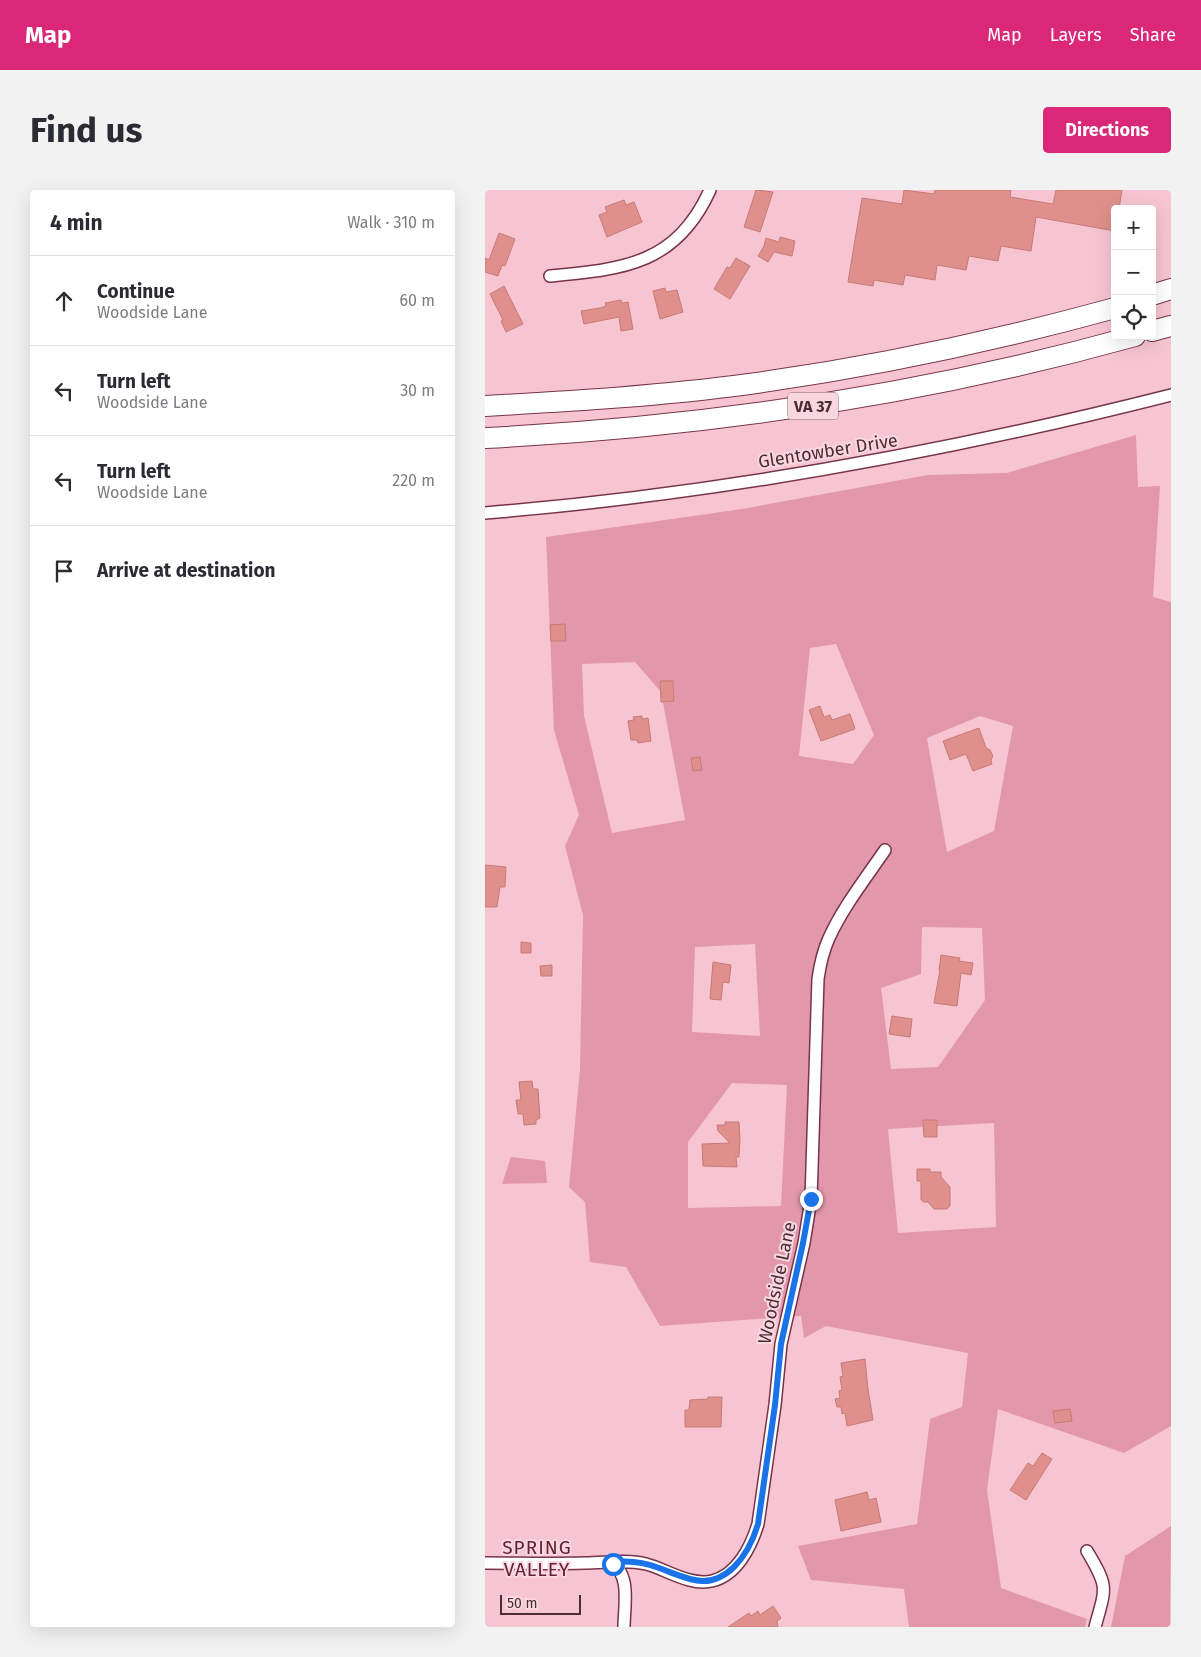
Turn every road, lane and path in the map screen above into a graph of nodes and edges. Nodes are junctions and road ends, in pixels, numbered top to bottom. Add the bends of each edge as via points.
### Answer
1 (710, 190) edge
2 (550, 276) dead end
3 (1171, 289) edge
4 (1171, 293) edge
5 (1155, 295) edge
6 (1156, 295) edge
7 (1111, 309) edge
8 (1171, 326) edge
9 (1156, 330) edge
10 (1120, 340) edge
11 (1171, 395) edge
12 (485, 406) edge
13 (485, 438) edge
14 (485, 513) edge
15 (885, 850) dead end
16 (1087, 1551) dead end
17 (485, 1563) edge
18 (609, 1563) junction
19 (624, 1627) edge
20 (1095, 1627) edge

1 - 2 street via 677,239 650,257 617,268
3 - 5 highway
4 - 6 highway
7 - 12 highway, VA 37 via 875,363 748,384 584,401
8 - 9 highway
10 - 13 highway, VA 37 via 961,378 805,407 642,428
11 - 14 street, Glentowber Drive via 924,452 829,469 660,494
15 - 18 street, Woodside Lane via 837,922 817,979 811,1199 781,1344 761,1506 753,1539 728,1573 711,1581 691,1580 642,1563
16 - 20 street via 1101,1574 1105,1593
17 - 18 street, Woodside Lane
18 - 19 street via 617,1566 625,1580

